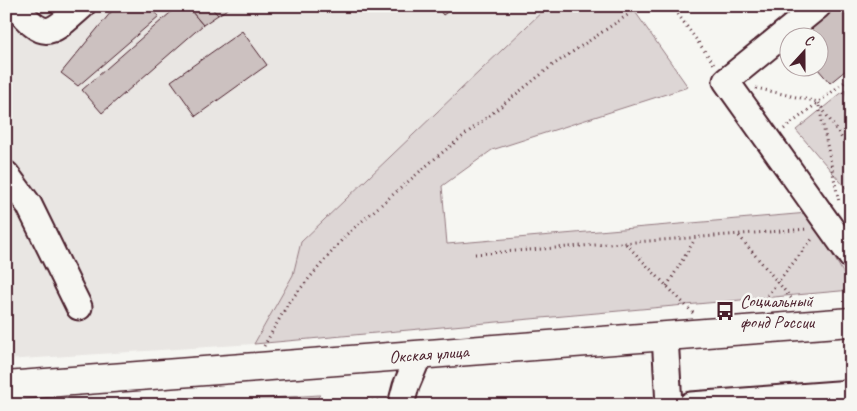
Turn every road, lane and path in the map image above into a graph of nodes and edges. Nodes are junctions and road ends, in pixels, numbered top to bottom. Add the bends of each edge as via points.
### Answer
1 (15, 6) edge
2 (82, 6) edge
3 (641, 6) edge
4 (672, 6) edge
5 (818, 6) edge
6 (721, 74) junction
7 (851, 77) edge
8 (818, 102) junction
9 (776, 135) dead end
10 (843, 140) junction
11 (851, 147) edge
12 (851, 152) edge
13 (6, 174) edge
14 (840, 207) dead end
15 (812, 229) dead end
16 (739, 235) junction
17 (815, 235) dead end
18 (695, 238) junction
19 (626, 244) junction
20 (475, 254) dead end
21 (851, 256) edge
22 (777, 281) junction
23 (667, 286) junction
24 (79, 307) dead end
25 (798, 307) dead end
26 (754, 312) dead end
27 (697, 318) dead end
28 (851, 322) edge
29 (664, 336) junction
30 (261, 351) dead end
31 (419, 355) junction
32 (6, 386) edge
33 (851, 393) edge
34 (390, 403) edge
35 (302, 405) edge
36 (375, 405) edge
37 (383, 405) edge
38 (669, 405) edge
39 (691, 405) edge

1 - 2 lane via 33,27 42,31 54,30
3 - 30 path via 553,65 438,156 348,234 289,302
4 - 6 path
5 - 6 lane
6 - 8 path
6 - 21 lane
7 - 8 path
8 - 9 path
8 - 10 path
8 - 14 path
10 - 11 path
10 - 12 path
13 - 24 lane via 29,204
15 - 16 path
16 - 18 path
16 - 22 path
17 - 22 path
18 - 19 path
18 - 23 path
19 - 20 path
19 - 23 path
22 - 25 path
22 - 26 path
23 - 27 path
28 - 29 main road, Окская улица
29 - 31 main road, Окская улица
29 - 38 lane
31 - 32 main road, Окская улица
31 - 34 lane via 406,386
33 - 39 lane
34 - 35 path
34 - 36 path
34 - 37 path

